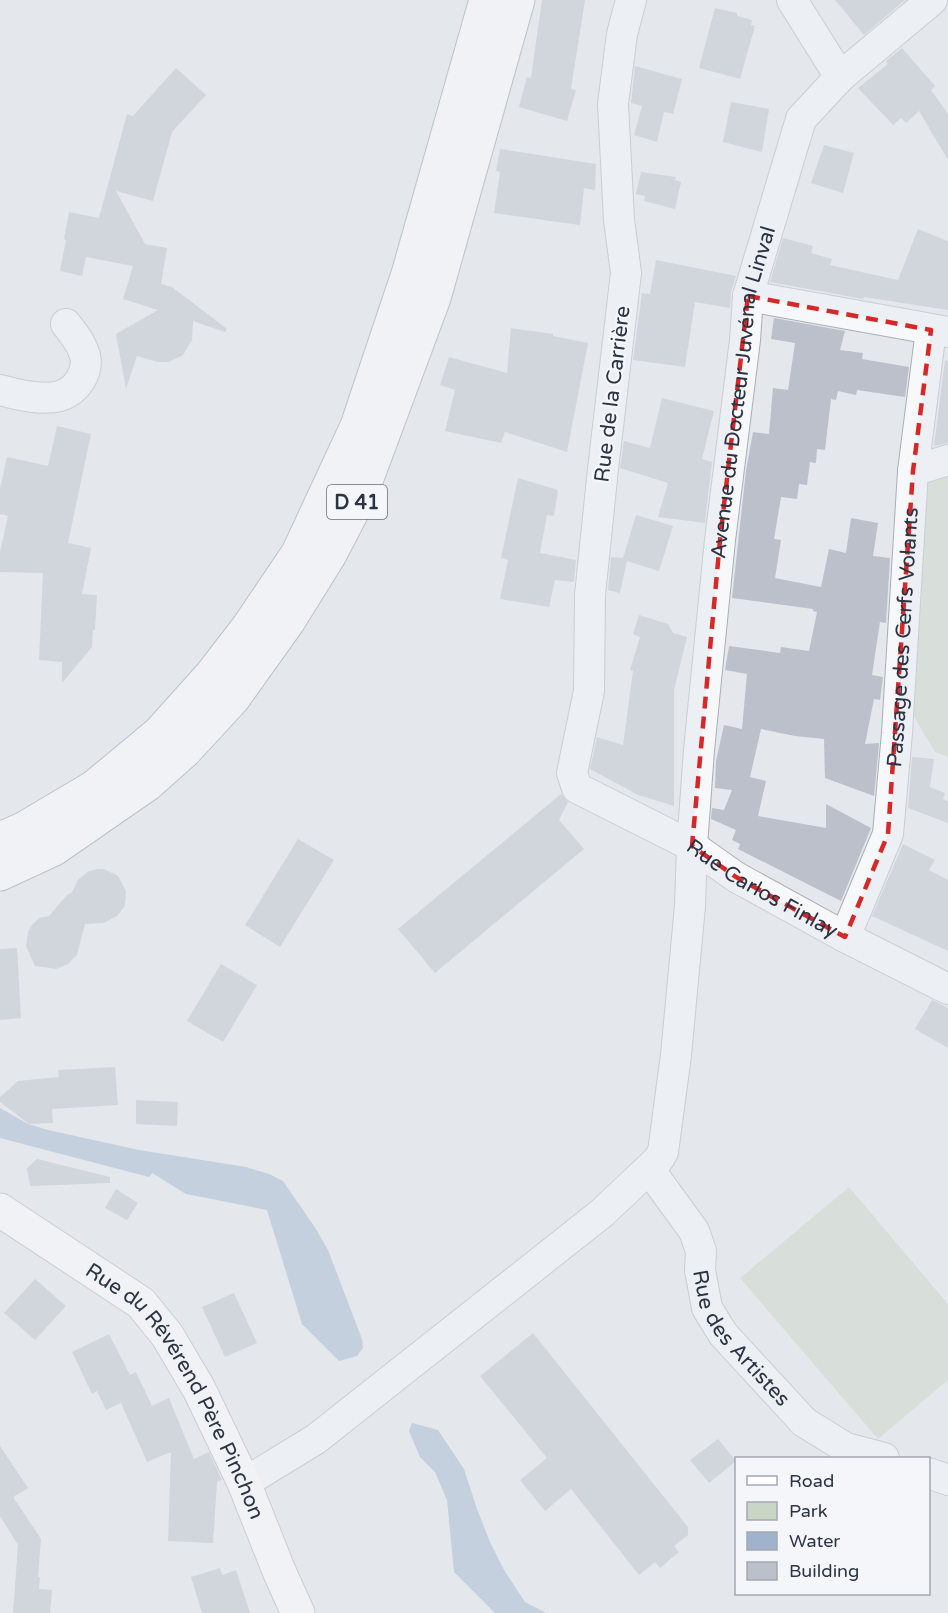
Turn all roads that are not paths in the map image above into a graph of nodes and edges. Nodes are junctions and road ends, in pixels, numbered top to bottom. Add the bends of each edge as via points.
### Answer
1 (486, 0) edge
2 (518, 0) edge
3 (631, 0) edge
4 (792, 0) edge
5 (932, 0) edge
6 (840, 77) junction
7 (748, 296) junction
8 (66, 324) dead end
9 (940, 331) edge
10 (0, 390) edge
11 (948, 460) edge
12 (913, 471) junction
13 (148, 784) junction
14 (94, 787) junction
15 (578, 788) joint
16 (0, 818) edge
17 (0, 839) edge
18 (692, 846) junction
19 (0, 874) edge
20 (0, 896) edge
21 (845, 937) junction
22 (948, 989) edge
23 (649, 1169) junction
24 (0, 1210) edge
25 (880, 1457) edge
26 (930, 1474) edge
27 (948, 1480) edge
28 (244, 1483) junction
29 (298, 1613) edge

1 - 14 main road, D 41 via 408,274 357,426 298,553 211,675 159,733
2 - 13 main road, D 41 via 434,298 360,496 288,622 233,699
3 - 15 street, Rue de la Carrière via 622,34 613,104 626,273 590,595 589,691 572,773
4 - 6 street
5 - 6 street, Avenue du Docteur Juvénal Linval
6 - 7 street, Avenue du Docteur Juvénal Linval via 801,119
7 - 9 street
7 - 18 street, Avenue du Docteur Juvénal Linval via 717,563
8 - 10 street via 86,359 75,388 59,396 42,397
9 - 12 street, Passage des Cerfs Volants
11 - 12 street
12 - 21 street, Passage des Cerfs Volants via 888,834
13 - 19 main road, D 41 via 54,849
13 - 20 main road via 69,854 37,877
14 - 16 main road
14 - 17 main road, D 41
15 - 18 street, Rue Carlos Finlay
18 - 21 street, Rue Carlos Finlay via 736,877
18 - 23 street, Avenue du Docteur Juvénal Linval via 690,906 666,1141 663,1152
21 - 22 street, Rue Carlos Finlay
23 - 25 street, Rue des Artistes via 694,1231 701,1251 707,1308 723,1334 804,1422 846,1448
23 - 28 street, Avenue du Docteur Juvénal Linval via 602,1213 316,1439
24 - 28 main road, Rue du Révérend Père Pinchon via 141,1303 167,1335 199,1389
26 - 27 street
28 - 29 main road, Rue du Révérend Père Pinchon

